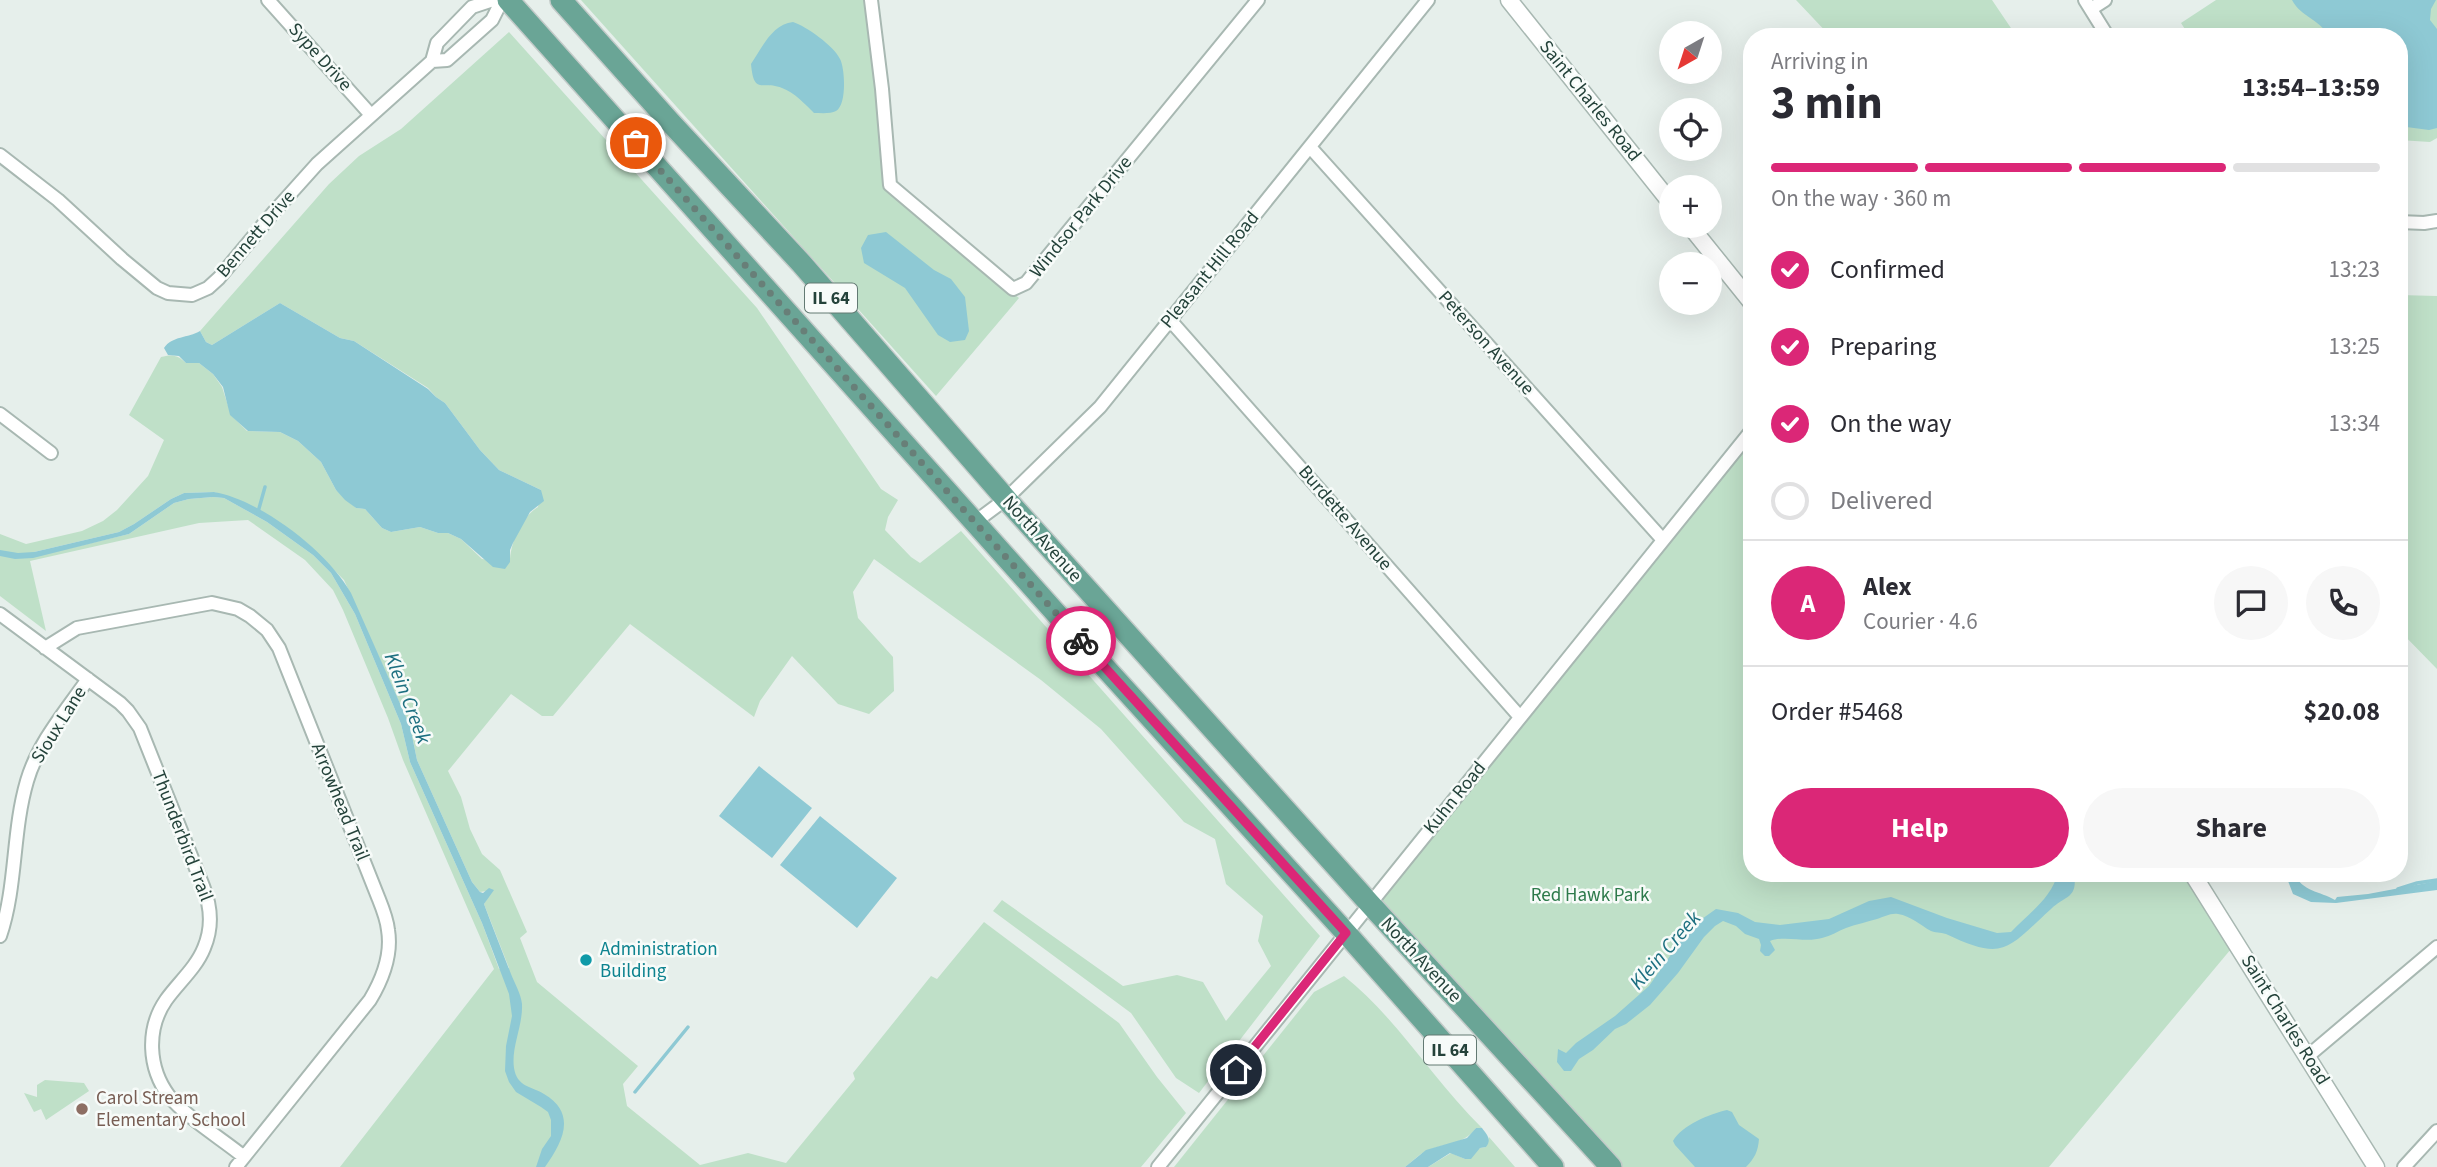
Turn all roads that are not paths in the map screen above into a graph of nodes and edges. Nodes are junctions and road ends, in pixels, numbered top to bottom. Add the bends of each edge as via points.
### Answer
1 (268, 0) edge
2 (493, 0) edge
3 (505, 0) edge
4 (561, 0) edge
5 (871, 0) edge
6 (1258, 0) edge
7 (1427, 0) edge
8 (1509, 0) edge
9 (2105, 0) edge
10 (2088, 5) edge
11 (2102, 28) edge
12 (432, 61) junction
13 (371, 115) junction
14 (1310, 146) junction
15 (0, 155) edge
16 (1659, 187) edge
17 (2437, 220) edge
18 (2408, 222) edge
19 (1700, 238) edge
20 (1743, 292) edge
21 (1170, 320) junction
22 (0, 414) edge
23 (1743, 441) edge
24 (51, 453) dead end
25 (1006, 499) junction
26 (975, 522) junction
27 (1663, 540) junction
28 (0, 614) edge
29 (45, 648) junction
30 (88, 679) junction
31 (1520, 717) junction
32 (2198, 882) edge
33 (1370, 904) junction
34 (1346, 933) junction
35 (0, 936) edge
36 (2437, 947) edge
37 (2308, 1056) junction
38 (2437, 1131) edge
39 (240, 1162) edge
40 (1158, 1167) edge
41 (1553, 1167) edge
42 (1611, 1167) edge
43 (2376, 1167) edge
44 (2404, 1167) edge

1 - 13 street, Sype Drive
2 - 12 street, Bennett Drive via 472,6 437,43
3 - 12 street, Bennett Drive via 492,20 447,60
3 - 26 main road, North Avenue / IL 64
4 - 25 main road, North Avenue / IL 64 via 801,263
5 - 6 street, Windsor Park Drive via 890,186 1013,289 1027,283
7 - 14 street, Pleasant Hill Road
8 - 16 street, Saint Charles Road
9 - 10 street
10 - 11 street
12 - 13 street, Bennett Drive
13 - 15 street, Bennett Drive via 317,164 219,278 192,295 158,288
14 - 21 street, Pleasant Hill Road
14 - 27 street, Peterson Avenue
17 - 18 street
19 - 20 street
21 - 25 street, Pleasant Hill Road via 1100,407
21 - 31 street, Burdette Avenue
22 - 24 street
23 - 27 street, Kuhn Road
25 - 26 street, Pleasant Hill Road
25 - 33 main road, North Avenue / IL 64
26 - 34 main road, North Avenue / IL 64
27 - 31 street, Kuhn Road
28 - 29 street, Thunderbird Trail
29 - 30 street, Thunderbird Trail
29 - 39 street, Arrowhead Trail via 77,628 204,603 228,606 250,616 279,648 378,897 388,930 387,959 377,988
30 - 35 street, Sioux Lane via 49,733 31,768
30 - 39 street, Thunderbird Trail via 128,711 140,728 210,911 201,955 164,1002 156,1021 150,1049 158,1076 169,1096
31 - 33 street, Kuhn Road
32 - 37 street, Saint Charles Road
33 - 34 street, Kuhn Road
33 - 42 main road, North Avenue / IL 64
34 - 40 street, Kuhn Road
34 - 41 main road, North Avenue / IL 64
36 - 37 street
37 - 43 street, Saint Charles Road
38 - 44 street

